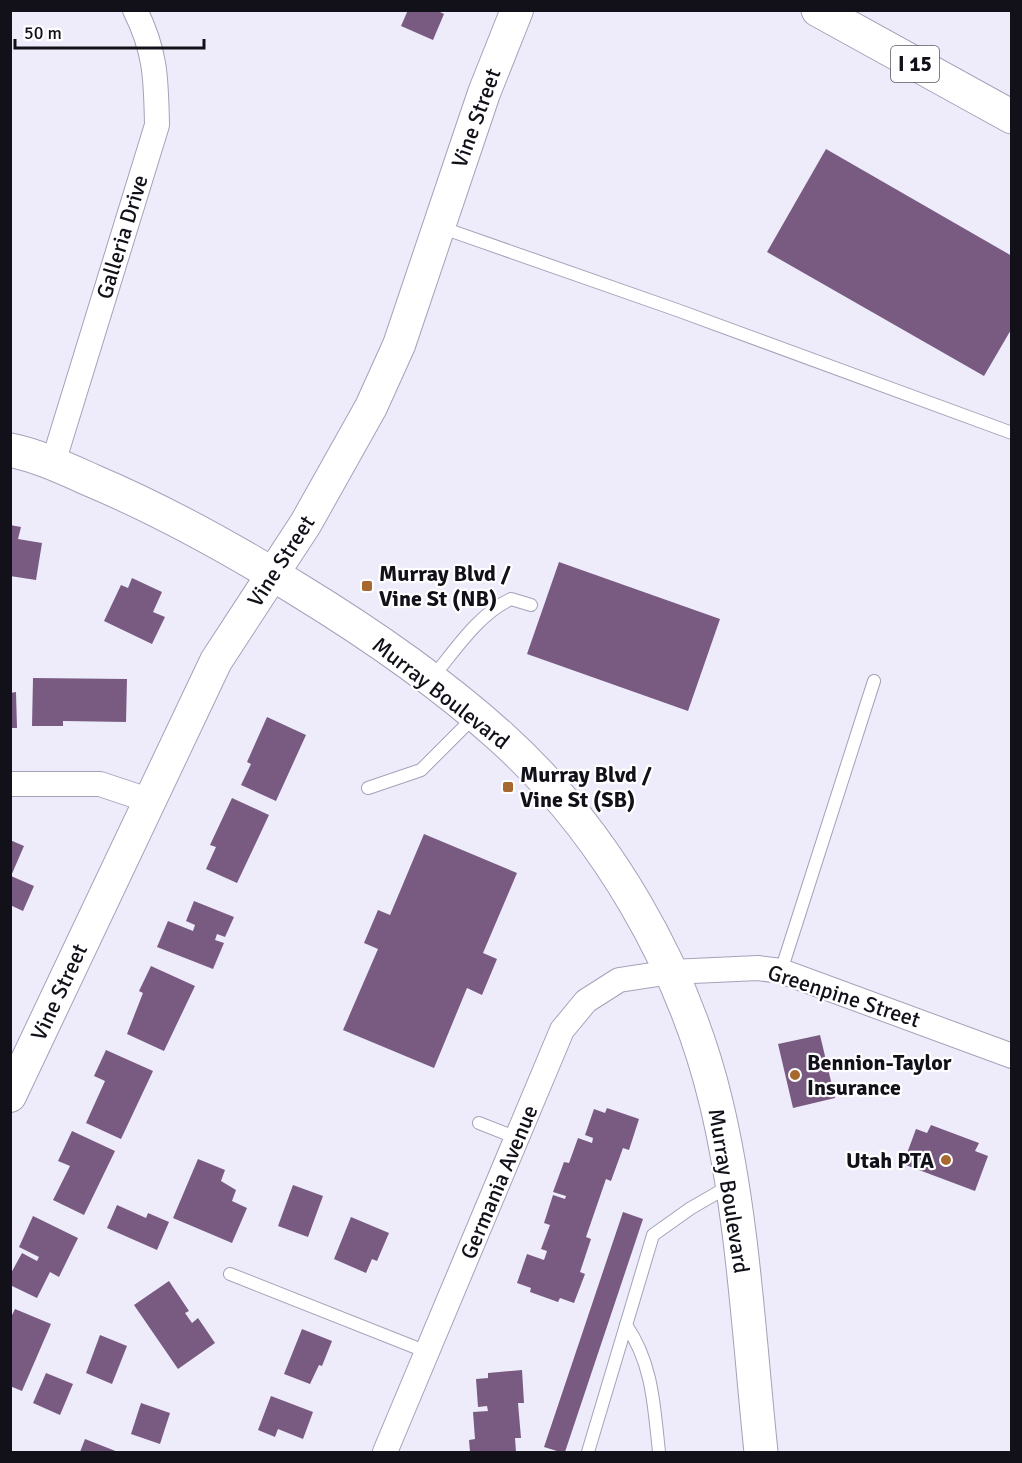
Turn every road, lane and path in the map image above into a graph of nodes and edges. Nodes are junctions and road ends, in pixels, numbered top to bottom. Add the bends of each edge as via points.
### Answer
1 (135, 10) edge
2 (517, 10) edge
3 (818, 10) edge
4 (1011, 117) edge
5 (438, 226) junction
6 (1011, 433) edge
7 (10, 450) edge
8 (53, 463) junction
9 (273, 574) junction
10 (531, 605) dead end
11 (430, 680) junction
12 (874, 681) dead end
13 (476, 715) junction
14 (10, 784) edge
15 (368, 788) dead end
16 (148, 800) junction
17 (781, 971) junction
18 (671, 972) junction
19 (1011, 1056) edge
20 (10, 1096) edge
21 (479, 1123) dead end
22 (517, 1138) junction
23 (732, 1184) junction
24 (230, 1274) dead end
25 (626, 1325) junction
26 (427, 1352) junction
27 (385, 1452) edge
28 (588, 1452) edge
29 (659, 1452) edge
30 (761, 1452) edge

1 - 8 street, Galleria Drive via 149,38 157,125
2 - 5 street, Vine Street
3 - 4 main road, I 15
5 - 6 lane
5 - 9 street, Vine Street via 399,345 371,407
7 - 8 main road, Murray Boulevard
8 - 9 main road, Murray Boulevard via 128,496
9 - 11 main road, Murray Boulevard via 378,641
9 - 16 street, Vine Street via 216,661
10 - 11 lane via 511,599 498,606
11 - 13 main road, Murray Boulevard
12 - 17 lane
13 - 15 lane via 421,770
13 - 18 main road, Murray Boulevard via 533,769 578,820 646,923
14 - 16 street via 100,784
16 - 20 street, Vine Street
17 - 18 street, Greenpine Street via 733,967
17 - 19 street, Greenpine Street
18 - 22 street, Germania Avenue via 619,980 576,1011 562,1030
18 - 23 main road, Murray Boulevard via 716,1100
21 - 22 lane
22 - 26 street, Germania Avenue
23 - 25 lane via 653,1235
23 - 30 main road, Murray Boulevard
24 - 26 lane
25 - 28 lane
25 - 29 lane via 647,1364
26 - 27 street, Germania Avenue

